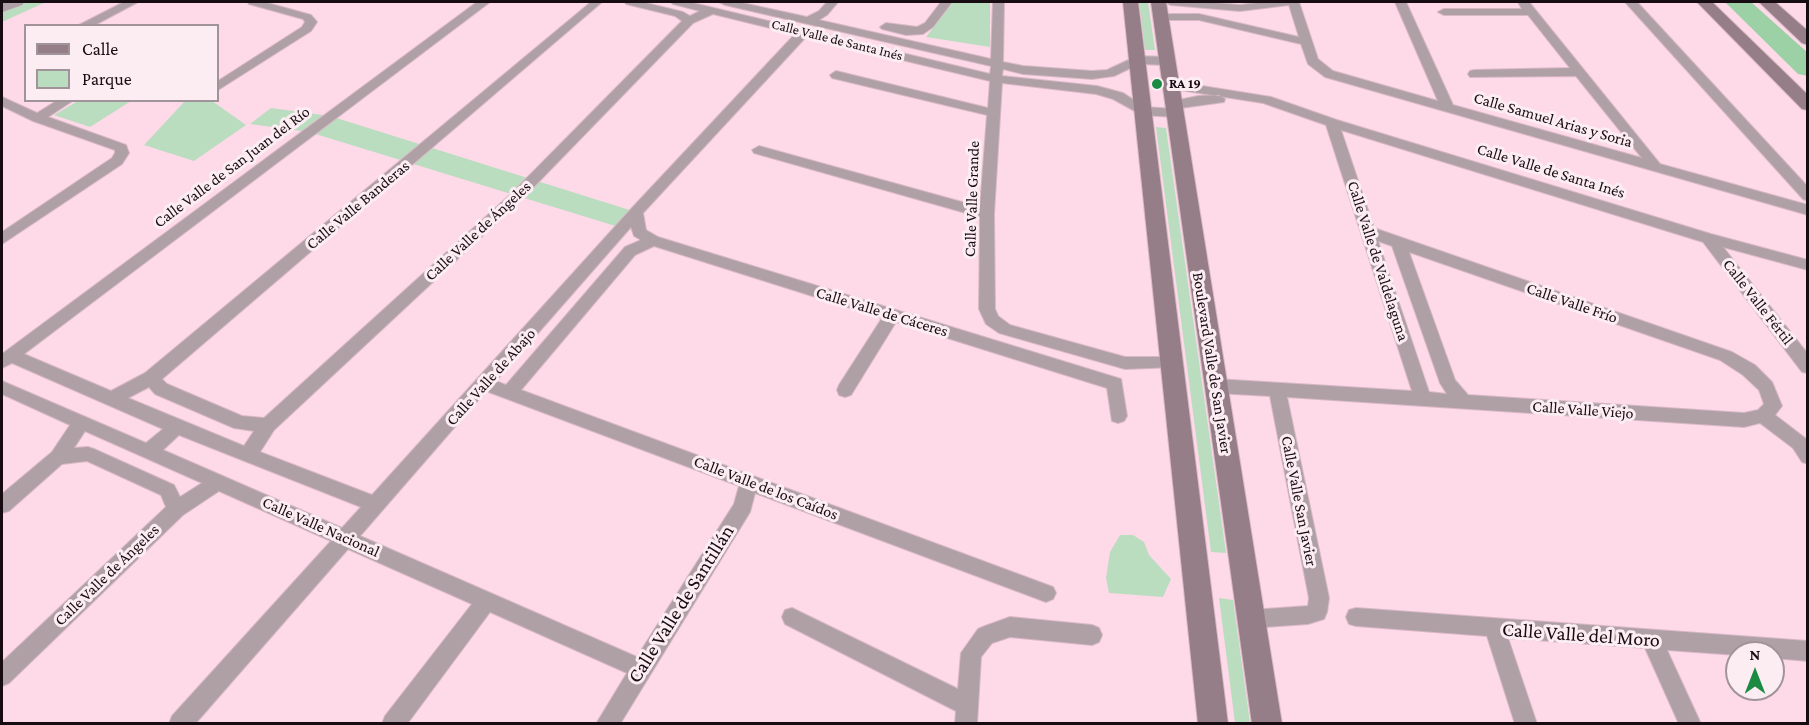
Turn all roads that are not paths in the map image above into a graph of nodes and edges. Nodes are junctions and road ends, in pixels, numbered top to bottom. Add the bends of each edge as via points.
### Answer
1 (17, 2) edge
2 (132, 2) edge
3 (253, 2) edge
4 (484, 2) edge
5 (597, 2) edge
6 (630, 2) edge
7 (677, 2) edge
8 (725, 2) edge
9 (833, 2) edge
10 (946, 2) edge
11 (999, 2) edge
12 (1130, 2) edge
13 (1287, 2) edge
14 (1294, 2) edge
15 (1401, 2) edge
16 (1631, 2) edge
17 (1704, 2) edge
18 (1766, 2) edge
19 (1163, 7) edge
20 (1527, 7) edge
21 (2, 8) edge
22 (712, 10) junction
23 (1444, 12) dead end
24 (823, 13) junction
25 (689, 21) junction
26 (87, 24) edge
27 (807, 26) junction
28 (1808, 40) edge
29 (1306, 42) junction
30 (1137, 60) junction
31 (1167, 61) junction
32 (997, 72) junction
33 (1580, 72) junction
34 (1474, 74) dead end
35 (836, 75) dead end
36 (219, 85) edge
37 (2, 101) edge
38 (1173, 101) junction
39 (65, 102) edge
40 (1808, 105) edge
41 (1447, 107) junction
42 (1285, 108) junction
43 (1142, 111) junction
44 (994, 113) junction
45 (38, 118) junction
46 (1332, 123) junction
47 (759, 150) dead end
48 (1655, 166) junction
49 (1808, 196) edge
50 (1808, 210) edge
51 (636, 212) junction
52 (987, 214) junction
53 (1369, 232) junction
54 (2, 238) edge
55 (1708, 238) junction
56 (653, 241) junction
57 (1399, 243) junction
58 (1808, 265) edge
59 (892, 315) junction
60 (6, 359) edge
61 (1171, 363) junction
62 (1808, 367) edge
63 (151, 378) junction
64 (485, 384) junction
65 (1216, 386) junction
66 (2, 387) edge
67 (845, 390) dead end
68 (1277, 390) junction
69 (509, 393) junction
70 (112, 399) junction
71 (1422, 399) junction
72 (1464, 402) junction
73 (1118, 416) dead end
74 (1763, 416) junction
75 (82, 421) junction
76 (268, 425) junction
77 (177, 427) junction
78 (149, 452) junction
79 (248, 455) junction
80 (58, 457) junction
81 (1808, 457) edge
82 (219, 482) junction
83 (749, 482) junction
84 (2, 505) edge
85 (377, 505) junction
86 (176, 510) junction
87 (345, 538) junction
88 (1046, 593) dead end
89 (487, 600) junction
90 (792, 617) dead end
91 (1356, 617) dead end
92 (1251, 619) junction
93 (1496, 629) junction
94 (1092, 635) dead end
95 (1651, 639) junction
96 (1808, 651) edge
97 (641, 669) junction
98 (2, 676) edge
99 (967, 714) edge
100 (180, 723) edge
101 (393, 723) edge
102 (607, 723) edge
103 (1213, 723) edge
104 (1267, 723) edge
105 (1526, 723) edge
106 (1690, 723) edge

1 - 21 street
2 - 26 street
3 - 36 street via 307,17 311,22 307,29
4 - 60 street, Calle Valle de San Juan del Río
5 - 63 street, Calle Valle Banderas
6 - 25 street via 679,14
7 - 22 street, Calle Valle de Santa Inés
8 - 27 street, Calle Valle de Santa Inés
9 - 24 street, Calle Valle de Abajo
10 - 24 street via 929,25 919,31
11 - 32 street, Calle Valle Grande
12 - 30 main road
13 - 19 street via 1240,8
14 - 29 street, Calle Samuel Arias y Soria
15 - 41 street
16 - 49 street
17 - 40 main road
18 - 28 main road
19 - 29 street
19 - 31 main road, Boulevard Valle de San Javier
20 - 23 street
20 - 33 street
22 - 25 street, Calle Valle de Ángeles
22 - 27 street, Calle Valle de Santa Inés
24 - 27 street, Calle Valle de Abajo
25 - 76 street, Calle Valle de Ángeles via 517,196
27 - 32 street, Calle Valle de Santa Inés
27 - 51 street, Calle Valle de Abajo
29 - 41 street, Calle Samuel Arias y Soria via 1312,61 1329,74
30 - 31 street, Calle Valle de Santa Inés
30 - 32 street, Calle Valle de Santa Inés via 1110,73
30 - 43 main road
31 - 38 main road, Boulevard Valle de San Javier
32 - 43 street, Calle Valle de Santa Inés via 1096,86
32 - 44 street, Calle Valle Grande
33 - 34 street
33 - 48 street
35 - 44 street
37 - 45 street
38 - 42 street, Calle Valle de Santa Inés via 1212,99
38 - 42 street, Calle Valle de Santa Inés via 1246,95
38 - 43 street, Calle Valle de Santa Inés
38 - 65 main road, Boulevard Valle de San Javier
39 - 45 street
41 - 48 street, Calle Samuel Arias y Soria
42 - 46 street, Calle Valle de Santa Inés
43 - 61 main road
44 - 52 street, Calle Valle Grande
45 - 54 street via 121,148 122,153 117,161
46 - 53 street, Calle Valle de Valdelaguna
46 - 55 street, Calle Valle de Santa Inés
47 - 52 street
48 - 50 street, Calle Samuel Arias y Soria
51 - 56 street via 639,232
51 - 64 street, Calle Valle de Abajo
52 - 61 street, Calle Valle Grande via 987,309 992,320 1005,329 1125,363
53 - 57 street, Calle Valle Frío
53 - 71 street, Calle Valle de Valdelaguna
55 - 58 street, Calle Valle de Santa Inés
55 - 62 street, Calle Valle Fértil
56 - 59 street, Calle Valle de Cáceres
56 - 69 street, Calle Valle de Abajo via 630,251
57 - 72 street, Calle Valle de Valdelaguna via 1448,382
57 - 74 street, Calle Valle Frío via 1726,356 1767,387 1773,406
59 - 67 street
59 - 73 street, Calle Valle de Cáceres via 1115,384
60 - 70 street
61 - 103 main road
63 - 70 street, Calle Valle Banderas
63 - 76 street via 161,389 240,423
64 - 69 street, Calle Valle de los Caídos
64 - 85 street, Calle Valle de Abajo
65 - 68 street, Calle Valle Viejo
65 - 92 main road, Boulevard Valle de San Javier
66 - 75 street, Calle Valle Nacional
68 - 71 street, Calle Valle Viejo
68 - 92 street, Calle Valle San Javier via 1319,598 1317,612 1308,615
69 - 83 street, Calle Valle de los Caídos
70 - 77 street
71 - 72 street, Calle Valle Viejo
72 - 74 street, Calle Valle Viejo via 1744,420
74 - 81 street via 1799,443
75 - 78 street, Calle Valle Nacional
75 - 80 street
76 - 79 street, Calle Valle de Ángeles
77 - 78 street
77 - 79 street
78 - 82 street, Calle Valle Nacional
79 - 85 street
80 - 84 street
80 - 86 street via 88,454 168,490
82 - 86 street, Calle Valle de Ángeles
82 - 87 street, Calle Valle Nacional
83 - 88 street, Calle Valle de los Caídos
83 - 97 street, Calle Valle de Santillán via 743,506
85 - 87 street, Calle Valle de Abajo
86 - 98 street, Calle Valle de Ángeles
87 - 89 street, Calle Valle Nacional
87 - 100 street, Calle Valle de Abajo
89 - 97 street, Calle Valle Nacional
89 - 101 street
90 - 99 street
91 - 93 street, Calle Valle del Moro
92 - 104 main road, Boulevard Valle de San Javier
93 - 95 street, Calle Valle del Moro
93 - 105 street
94 - 99 street via 1010,627 985,636 971,653
95 - 96 street, Calle Valle del Moro
95 - 106 street
97 - 102 street, Calle Valle de Santillán

